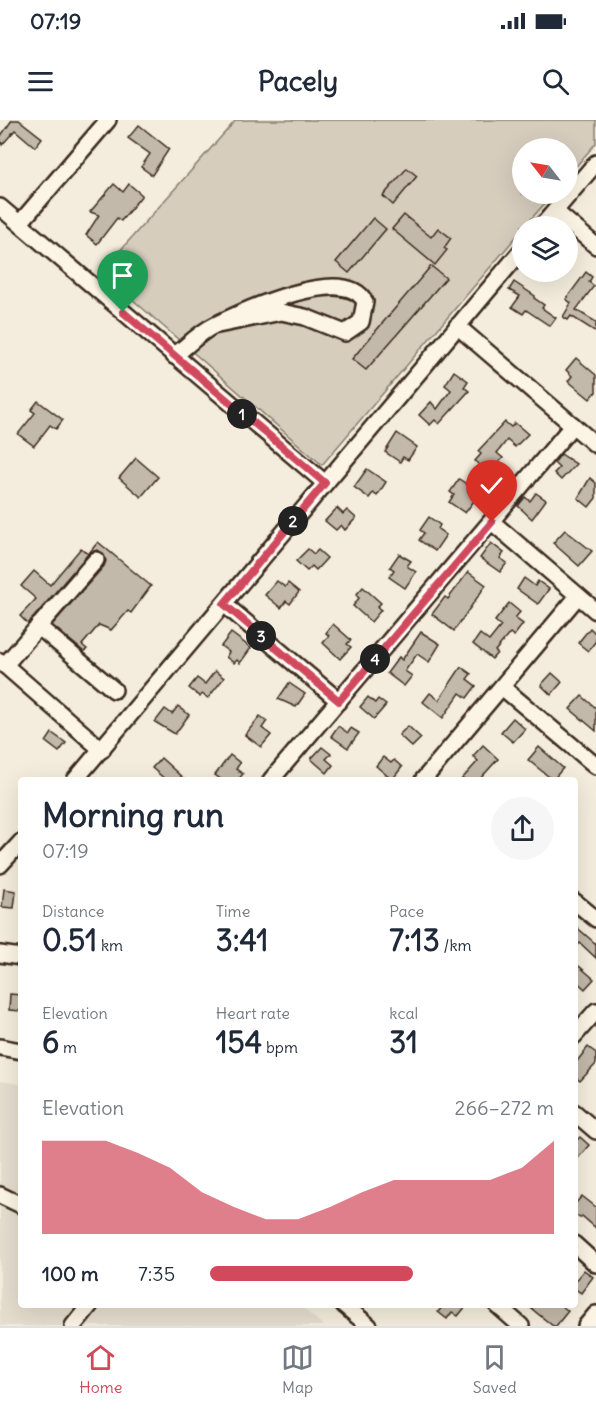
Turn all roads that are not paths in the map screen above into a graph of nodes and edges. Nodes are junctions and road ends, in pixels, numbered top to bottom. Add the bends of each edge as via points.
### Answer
1 (108, 120) edge
2 (596, 163) edge
3 (0, 207) edge
4 (555, 211) junction
5 (551, 216) edge
6 (20, 223) junction
7 (596, 246) edge
8 (512, 262) edge
9 (213, 326) junction
10 (457, 326) junction
11 (174, 356) junction
12 (573, 425) junction
13 (596, 445) edge
14 (325, 483) junction
15 (492, 522) junction
16 (96, 560) dead end
17 (578, 596) junction
18 (224, 604) junction
19 (596, 611) edge
20 (38, 626) junction
21 (2, 663) edge
22 (502, 687) junction
23 (114, 690) dead end
24 (339, 701) junction
25 (102, 750) junction
26 (596, 766) edge
27 (78, 777) edge
28 (274, 777) edge
29 (429, 777) edge
30 (18, 845) edge
31 (0, 865) edge
32 (578, 904) edge
33 (596, 919) edge
34 (0, 954) edge
35 (18, 957) edge
36 (596, 1011) edge
37 (578, 1031) edge
38 (0, 1047) edge
39 (18, 1051) edge
40 (578, 1115) edge
41 (596, 1131) edge
42 (0, 1195) edge
43 (18, 1204) edge
44 (578, 1248) edge
45 (596, 1264) edge
46 (88, 1308) edge
47 (346, 1308) edge
48 (500, 1308) edge
49 (596, 1314) edge
50 (358, 1323) edge
51 (73, 1326) edge
52 (521, 1326) edge
53 (586, 1326) edge

1 - 6 street
2 - 4 street
3 - 6 street
4 - 5 street
4 - 7 street
6 - 11 street
8 - 10 street
9 - 9 street via 296,292 313,289 346,287 356,290 365,302 361,322 345,333 281,312
9 - 11 street
10 - 12 street
10 - 14 street
11 - 14 street
12 - 13 street
12 - 15 street
14 - 18 street
15 - 17 street
15 - 24 street
16 - 20 street
17 - 19 street
17 - 22 street
18 - 24 street
18 - 25 street
20 - 21 street
20 - 23 street
21 - 25 street
22 - 26 street
22 - 29 street
24 - 28 street
25 - 27 street
30 - 31 street
32 - 33 street
34 - 35 street
36 - 37 street
38 - 39 street
40 - 41 street
42 - 43 street
44 - 45 street
46 - 51 street
47 - 50 street
48 - 52 street
49 - 53 street

